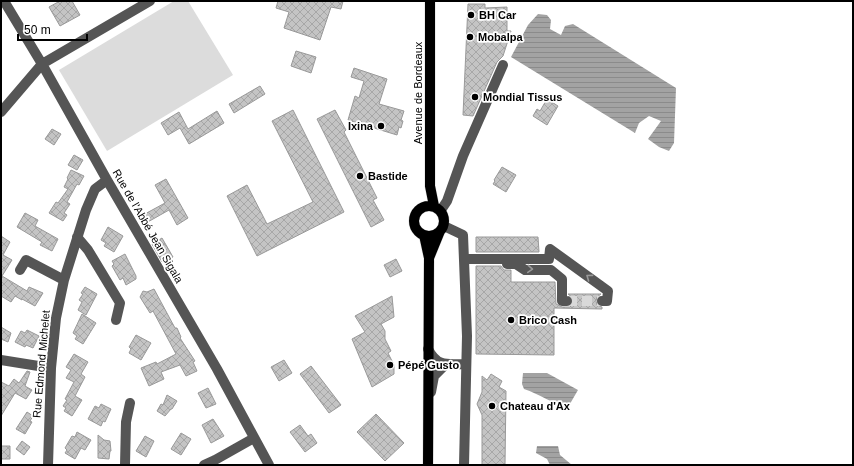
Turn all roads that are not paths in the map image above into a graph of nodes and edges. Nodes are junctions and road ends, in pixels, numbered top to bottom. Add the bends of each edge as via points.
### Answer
1 (150, 1) edge
2 (430, 1) edge
3 (4, 6) edge
4 (42, 64) junction
5 (503, 65) dead end
6 (1, 112) edge
7 (107, 180) junction
8 (430, 186) junction
9 (437, 208) junction
10 (419, 209) junction
11 (442, 228) junction
12 (424, 235) junction
13 (77, 237) junction
14 (429, 258) junction
15 (465, 261) junction
16 (20, 270) dead end
17 (64, 280) junction
18 (567, 301) dead end
19 (602, 301) dead end
20 (116, 320) dead end
21 (428, 349) junction
22 (1, 360) edge
23 (446, 364) junction
24 (466, 364) junction
25 (51, 368) junction
26 (130, 403) dead end
27 (428, 408) junction
28 (254, 438) junction
29 (48, 465) edge
30 (125, 465) edge
31 (204, 465) edge
32 (269, 465) edge
33 (428, 465) edge
34 (464, 465) edge

1 - 4 street
2 - 8 main road, Avenue de Bordeaux
3 - 4 street, Rue de l'Abbé Jean Sigala
4 - 6 street
4 - 7 street, Rue de l'Abbé Jean Sigala
5 - 9 street via 463,156 447,201
7 - 13 street, Rue Edmond Michelet via 95,189
7 - 28 street, Rue de l'Abbé Jean Sigala via 217,369
8 - 9 main road, Avenue de Bordeaux
8 - 10 main road, Avenue de Bordeaux
9 - 10 main road via 426,206
9 - 11 main road, Avenue de Bordeaux via 444,217
10 - 12 main road, Avenue de Bordeaux via 414,216 414,224 417,231
11 - 12 main road via 433,236
11 - 14 main road, Avenue de Bordeaux
11 - 15 street via 463,235
12 - 14 main road, Avenue de Bordeaux
13 - 17 street, Rue Edmond Michelet
13 - 20 street via 88,250 120,303
14 - 21 main road, Avenue de Bordeaux
15 -> 18 street via 516,264 525,270 551,270 562,279 562,301
19 -> 15 street via 607,301 608,291 550,249 549,259
15 - 24 street
16 - 17 street via 26,260
17 - 25 street, Rue Edmond Michelet via 56,318
21 - 23 street via 438,362
21 - 27 main road, Avenue de Bordeaux
22 - 25 street
23 - 24 street
23 - 27 street via 434,376
24 - 34 street
25 - 29 street, Rue Edmond Michelet
26 - 30 street via 126,422
27 - 33 main road, Avenue de Bordeaux
28 - 31 street
28 - 32 street, Rue de l'Abbé Jean Sigala

